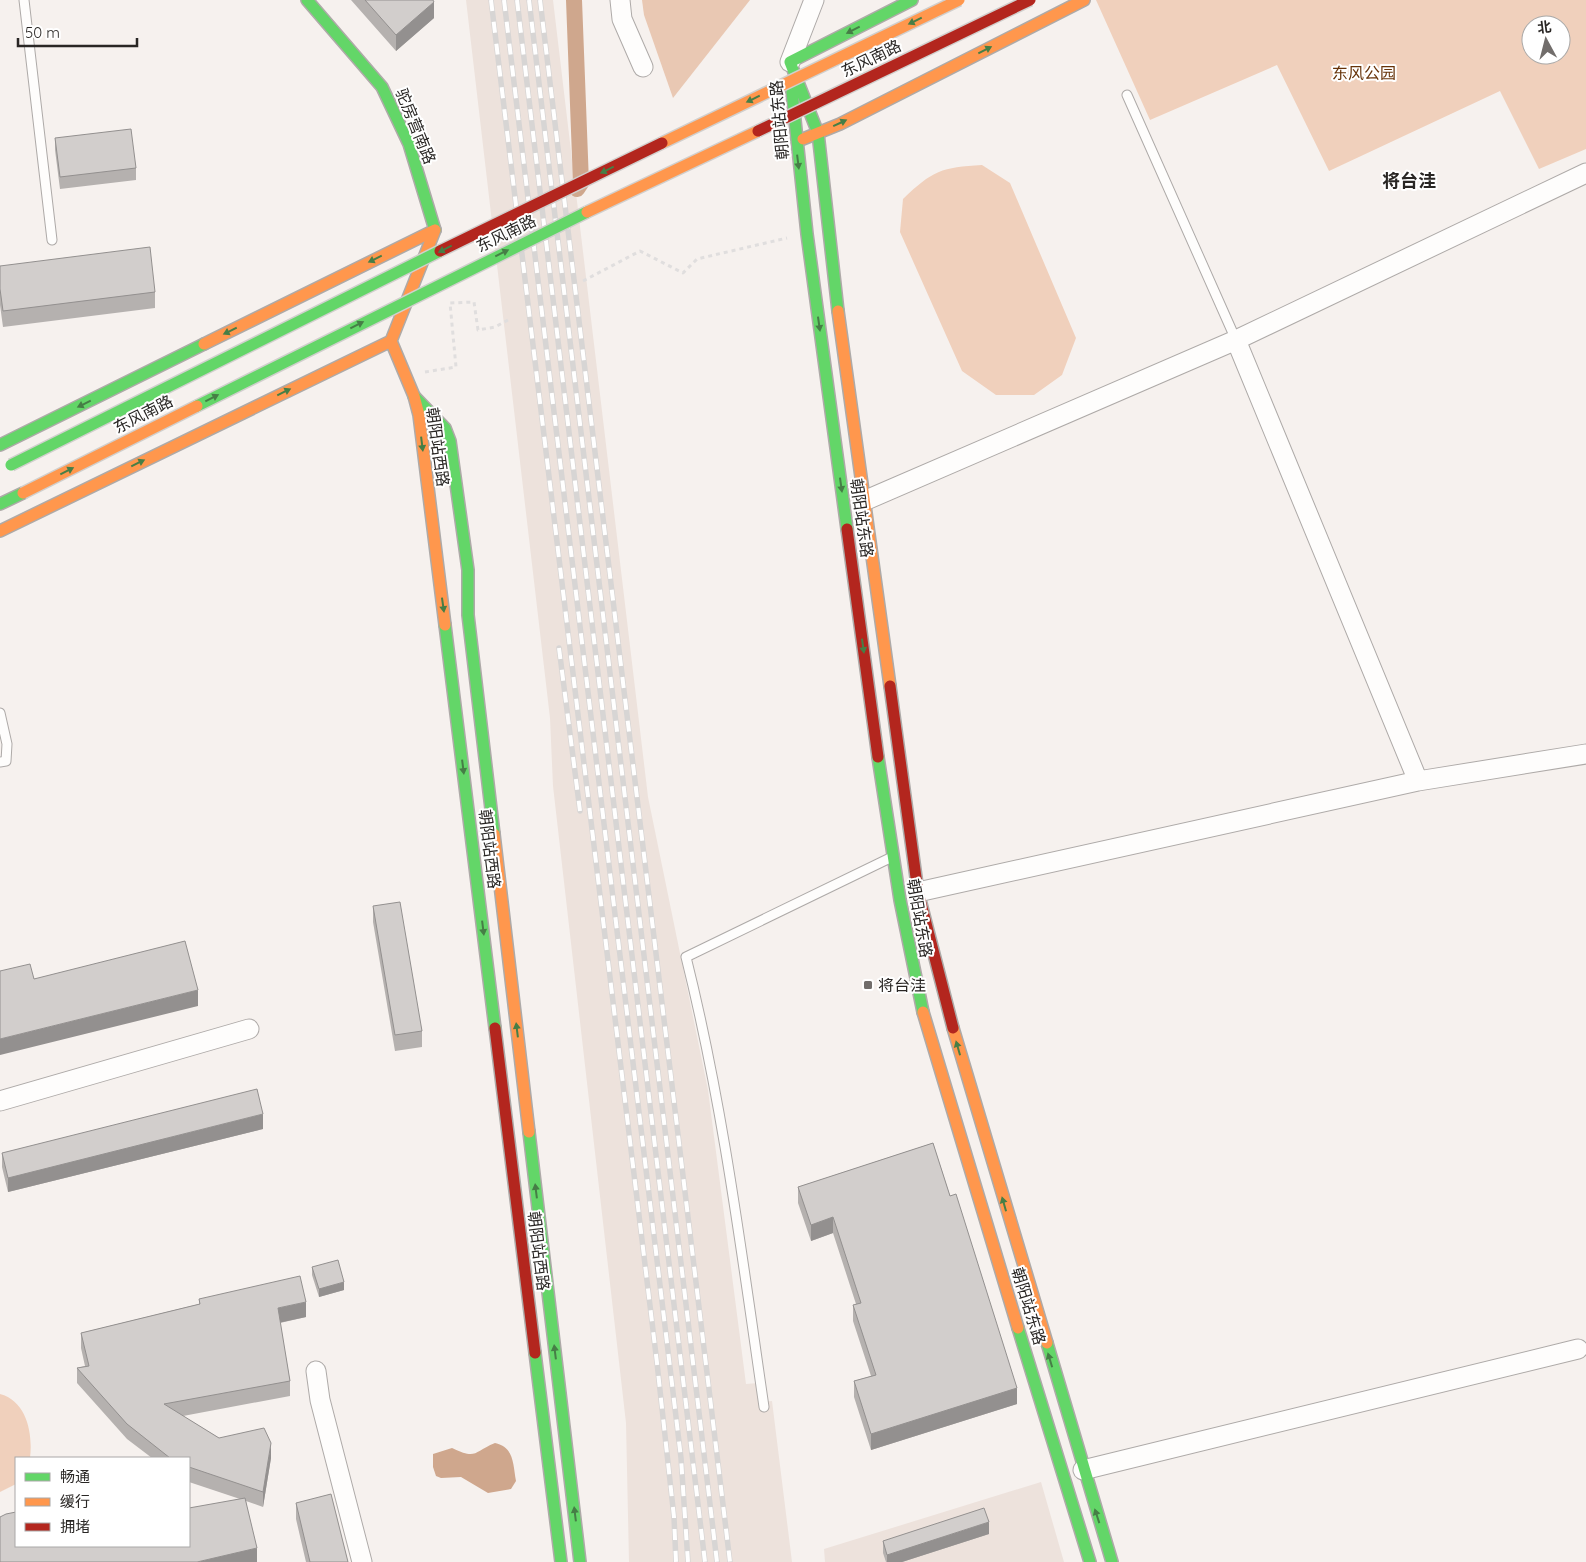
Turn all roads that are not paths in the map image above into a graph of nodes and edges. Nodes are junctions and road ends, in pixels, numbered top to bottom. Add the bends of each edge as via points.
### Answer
1 (24, 0) edge
2 (307, 0) edge
3 (620, 0) edge
4 (814, 0) edge
5 (912, 0) edge
6 (959, 0) edge
7 (1030, 0) edge
8 (1084, 0) edge
9 (790, 62) junction
10 (643, 68) dead end
11 (1127, 95) dead end
12 (818, 133) junction
13 (796, 142) junction
14 (1586, 173) edge
15 (435, 230) junction
16 (52, 240) dead end
17 (1236, 340) junction
18 (391, 341) junction
19 (414, 396) junction
20 (0, 445) edge
21 (0, 471) edge
22 (864, 501) junction
23 (0, 504) edge
24 (0, 531) edge
25 (0, 713) edge
26 (1586, 754) edge
27 (0, 762) edge
28 (1418, 781) junction
29 (892, 857) junction
30 (918, 892) junction
31 (249, 1029) dead end
32 (0, 1101) edge
33 (1578, 1349) dead end
34 (316, 1371) dead end
35 (764, 1407) dead end
36 (1083, 1470) junction
37 (362, 1562) edge
38 (561, 1562) edge
39 (580, 1562) edge
40 (1090, 1562) edge
41 (1112, 1562) edge

1 - 16 lane
2 - 15 main road, 驼房营南路 via 382,87 409,144
3 - 10 street via 622,19
4 - 9 street
5 -> 9 main road
6 -> 21 main road, 东风南路, bridge via 472,235
23 -> 7 main road, 东风南路, bridge via 475,266
12 -> 8 main road
9 - 12 main road, 朝阳站东路
9 - 13 main road, 朝阳站东路
11 - 17 lane
12 - 13 main road
12 - 22 main road, 朝阳站东路
13 -> 29 main road, 朝阳站东路
14 - 17 street
15 - 18 main road
15 -> 20 main road
17 - 22 street
17 - 28 street
18 - 19 main road
24 -> 18 main road
19 -> 38 main road, 朝阳站西路 via 451,664
39 -> 19 main road, 朝阳站西路 via 469,625 468,570 450,440 445,428
22 - 30 main road, 朝阳站东路
25 - 27 lane via 7,744 6,761
26 - 28 street
28 - 30 street
29 - 35 lane via 686,957 702,1023 730,1176
29 - 40 main road, 朝阳站东路 via 915,982 930,1039
36 -> 30 main road, 朝阳站东路 via 948,1012
31 - 32 street
33 - 36 street
34 - 37 street via 320,1400
41 -> 36 main road, 朝阳站东路

